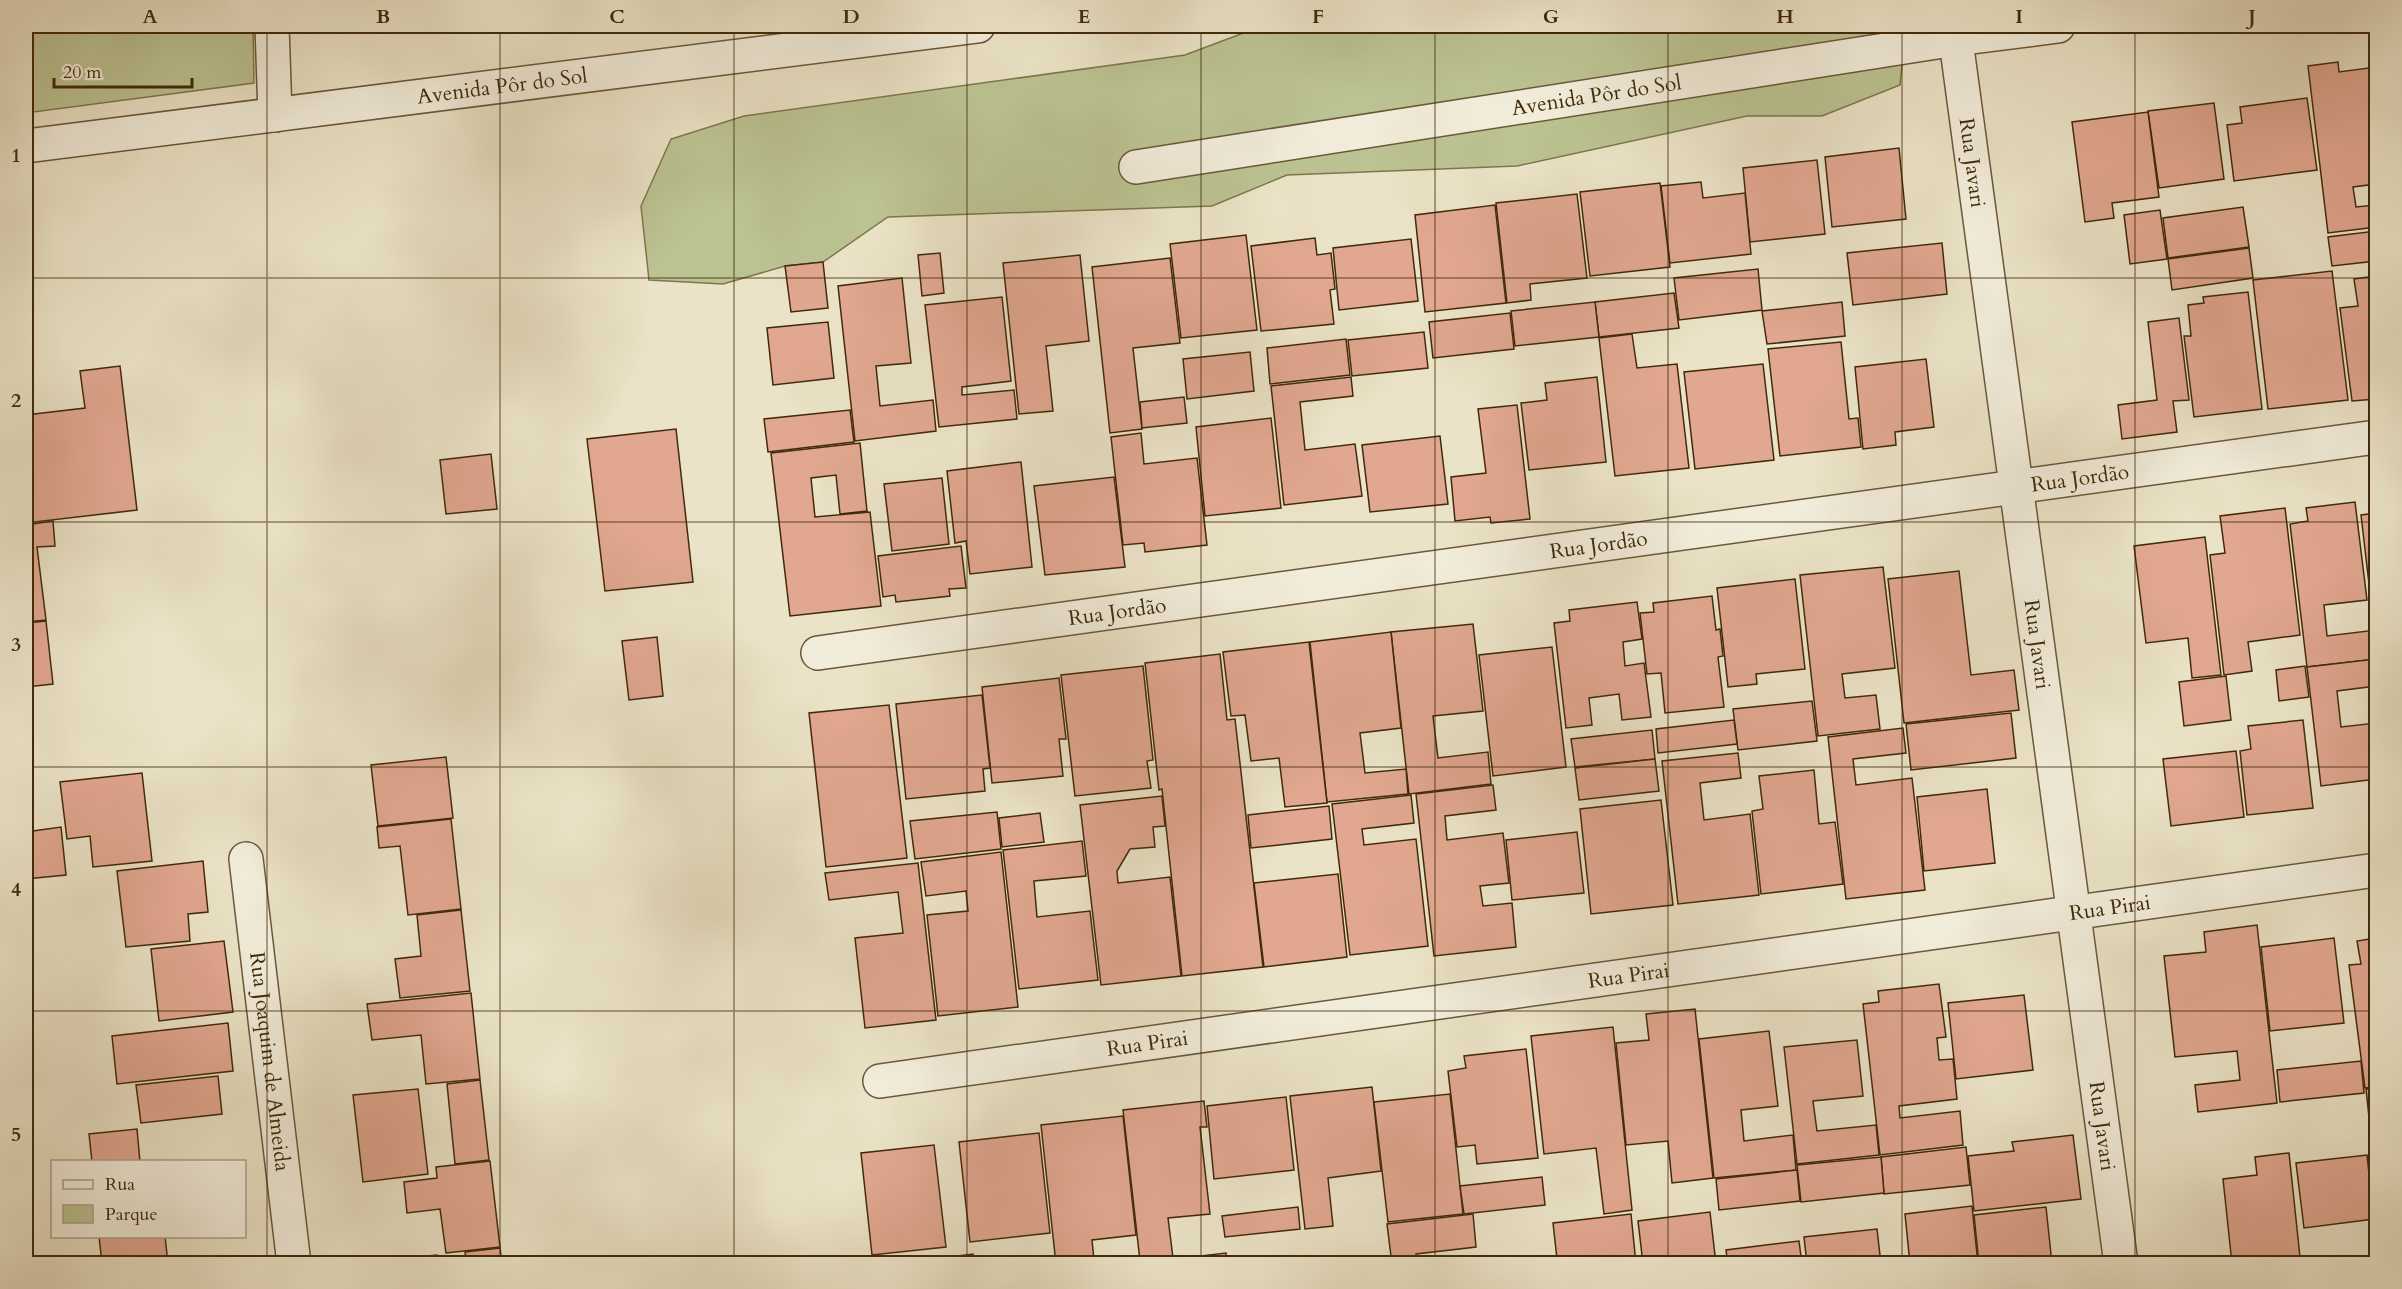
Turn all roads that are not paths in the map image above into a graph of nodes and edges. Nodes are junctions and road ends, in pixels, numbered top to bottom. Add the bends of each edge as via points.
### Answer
1 (272, 26) edge
2 (978, 26) edge
3 (2058, 26) edge
4 (1955, 32) edge
5 (275, 115) junction
6 (26, 146) edge
7 (1136, 167) dead end
8 (2376, 437) edge
9 (2016, 487) junction
10 (818, 653) dead end
11 (246, 859) dead end
12 (2376, 870) edge
13 (2073, 913) junction
14 (880, 1081) dead end
15 (294, 1263) edge
16 (2121, 1263) edge

1 - 5 street
2 - 5 street, Avenida Pôr do Sol
3 - 4 street, Avenida Pôr do Sol
4 - 7 street, Avenida Pôr do Sol
4 - 9 street, Rua Javari
5 - 6 street, Avenida Pôr do Sol
8 - 9 street, Rua Jordão
9 - 10 street, Rua Jordão
9 - 13 street, Rua Javari
11 - 15 street, Rua Joaquim de Almeida
12 - 13 street, Rua Pirai
13 - 14 street, Rua Pirai
13 - 16 street, Rua Javari

